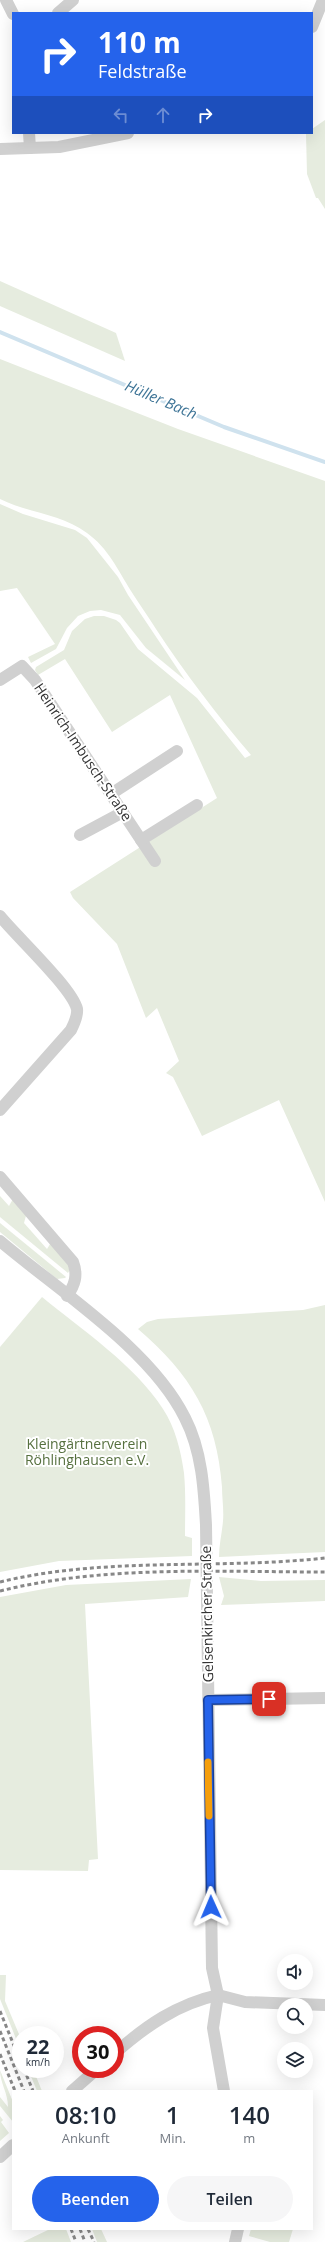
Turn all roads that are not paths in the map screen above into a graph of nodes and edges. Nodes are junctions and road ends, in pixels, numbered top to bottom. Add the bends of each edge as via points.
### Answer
1 (6, 0) edge
2 (73, 0) edge
3 (323, 0) edge
4 (12, 12) edge
5 (59, 12) edge
6 (313, 25) edge
7 (29, 134) edge
8 (123, 134) edge
9 (30, 148) junction
10 (0, 149) edge
11 (0, 680) edge
12 (176, 751) dead end
13 (111, 794) junction
14 (197, 805) dead end
15 (123, 812) junction
16 (80, 835) dead end
17 (141, 840) junction
18 (155, 861) dead end
19 (0, 916) edge
20 (0, 1110) edge
21 (0, 1177) edge
22 (0, 1241) edge
23 (67, 1296) junction
24 (325, 1698) edge
25 (208, 1700) junction
26 (218, 1995) junction
27 (325, 2005) edge
28 (124, 2045) edge
29 (87, 2078) edge
30 (73, 2090) edge
31 (224, 2090) edge
32 (12, 2146) edge
33 (0, 2157) edge
34 (238, 2230) edge
35 (235, 2242) edge

1 - 4 street
2 - 5 street
3 - 6 street
7 - 9 street
8 - 9 street via 59,147
9 - 10 street
11 - 13 street, Heinrich-Imbusch-Straße via 22,666 35,680
12 - 13 street
13 - 15 street, Heinrich-Imbusch-Straße
14 - 17 street
15 - 16 street
15 - 17 street, Heinrich-Imbusch-Straße
17 - 18 street, Heinrich-Imbusch-Straße
19 - 20 street via 55,977 73,1000 77,1010 71,1030
21 - 23 street via 73,1262 76,1271 75,1283
22 - 23 street, Gelsenkircher Straße
23 - 25 street, Gelsenkircher Straße via 152,1370 175,1400 193,1436 200,1461 205,1501
24 - 25 street
25 - 26 street, Gelsenkircher Straße via 212,1968
26 - 27 street via 245,2002
26 - 28 street via 199,1999 172,2010 152,2022
26 - 31 street via 212,2028
29 - 30 street
32 - 33 street
34 - 35 street

